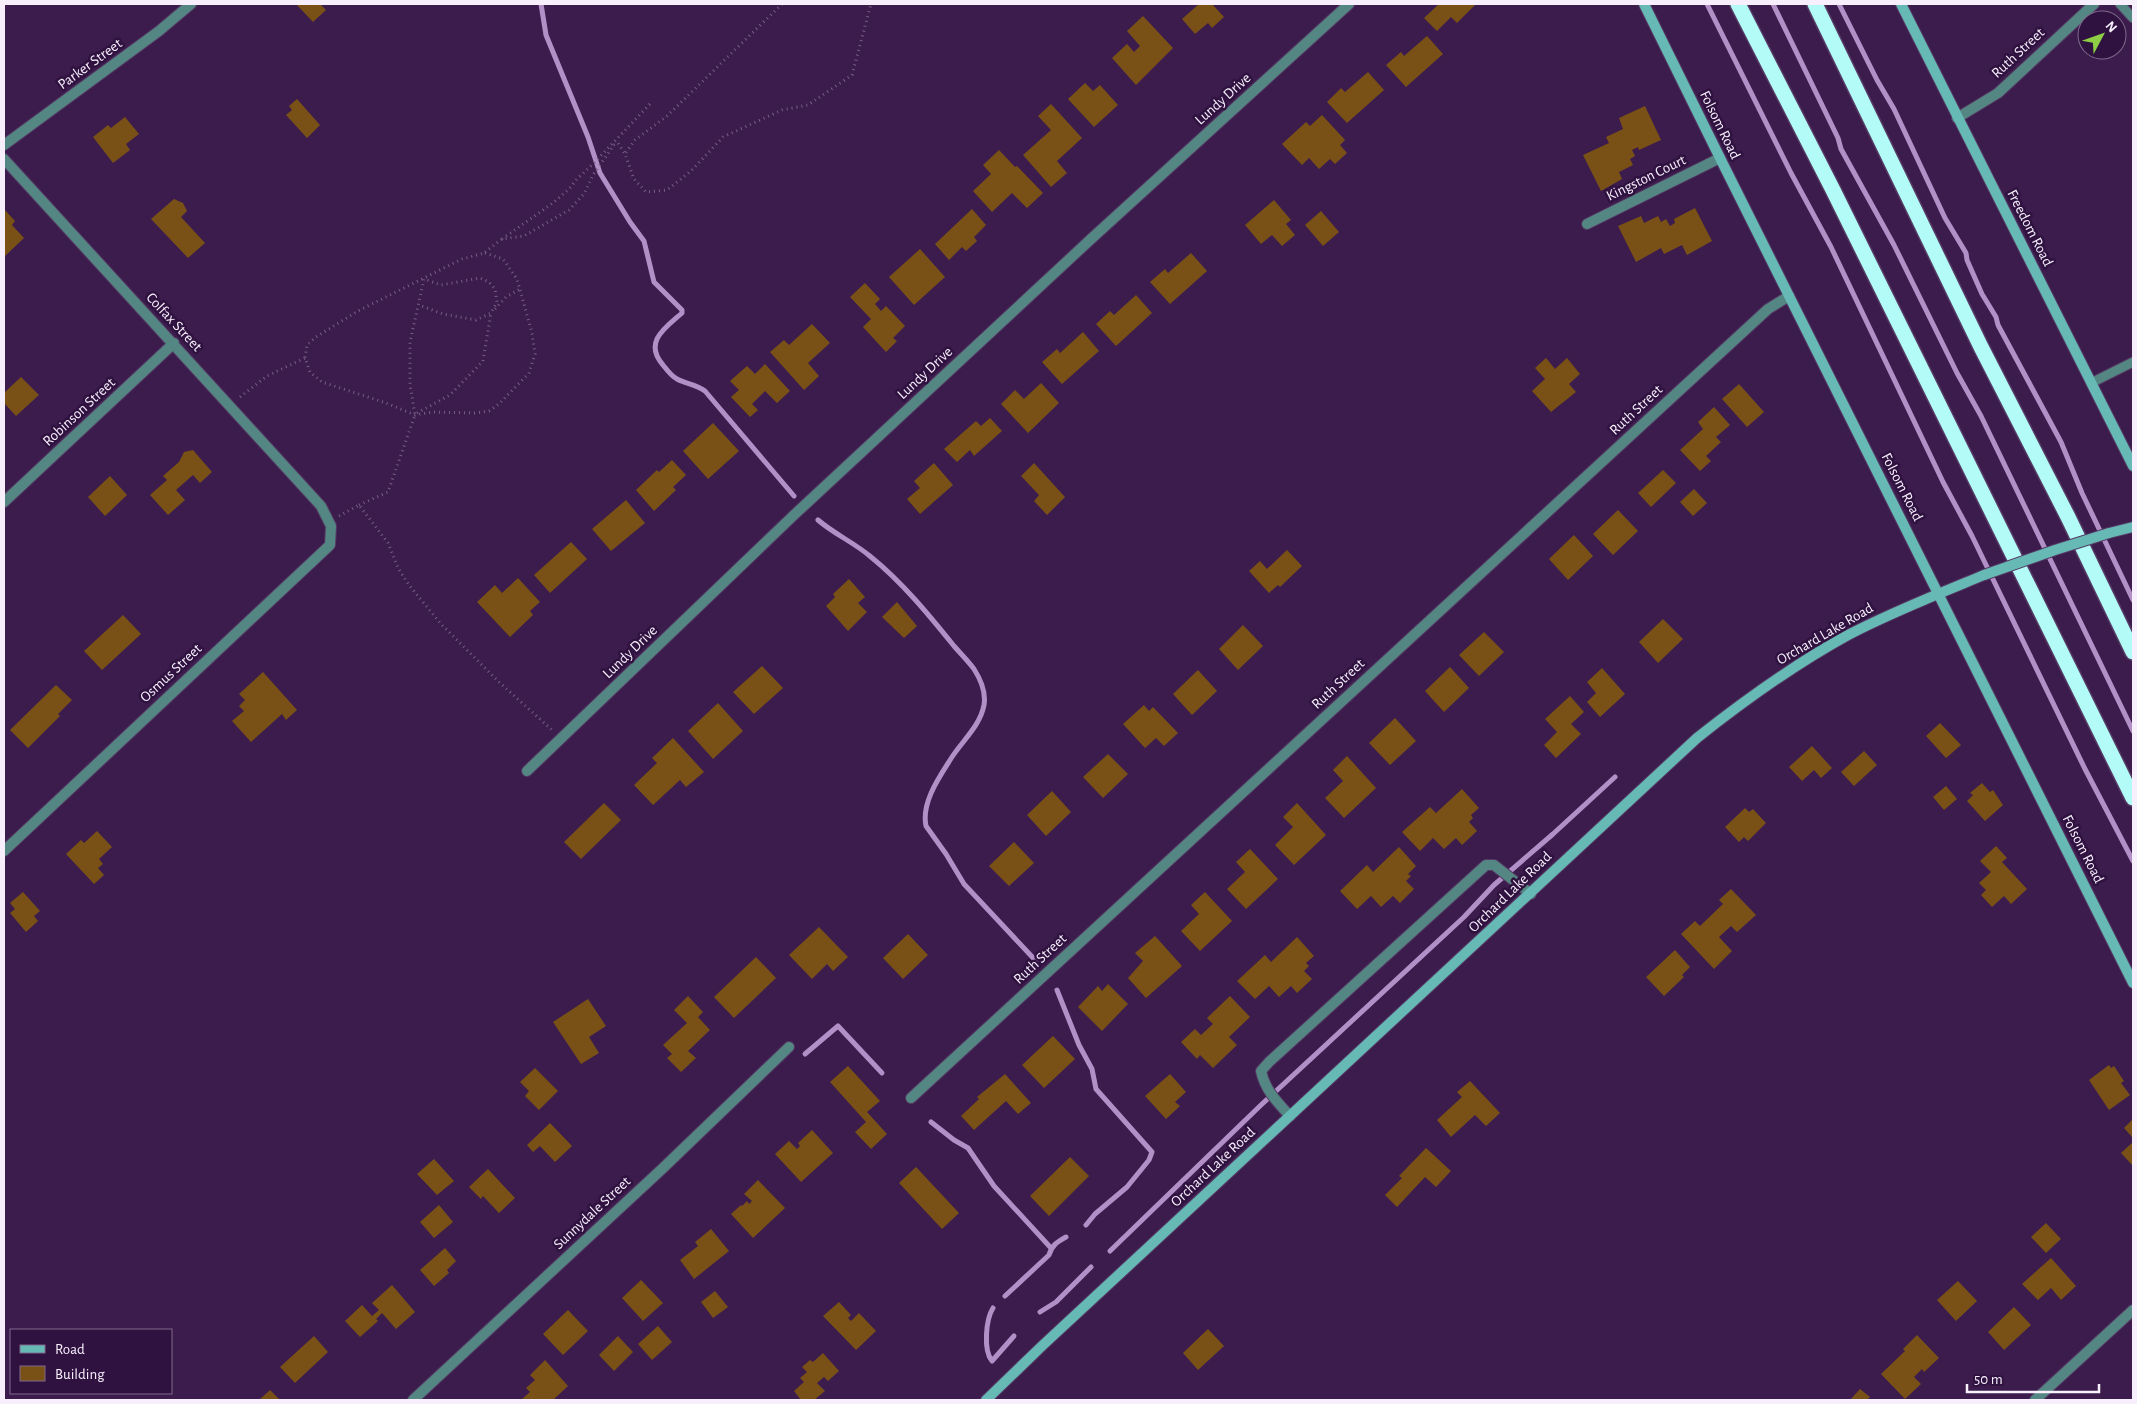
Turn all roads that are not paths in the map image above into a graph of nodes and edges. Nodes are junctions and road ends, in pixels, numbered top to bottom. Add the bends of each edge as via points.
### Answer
1 (191, 4) edge
2 (1349, 4) edge
3 (1644, 4) edge
4 (1738, 4) edge
5 (1815, 4) edge
6 (1900, 4) edge
7 (2094, 4) edge
8 (2120, 4) edge
9 (2133, 18) edge
10 (1957, 118) junction
11 (4, 145) edge
12 (1720, 158) junction
13 (4, 159) edge
14 (1587, 224) dead end
15 (1789, 296) junction
16 (174, 344) junction
17 (2133, 362) edge
18 (2091, 383) junction
19 (2133, 466) edge
20 (4, 502) edge
21 (321, 506) joint
22 (2133, 528) edge
23 (1938, 594) junction
24 (2133, 652) edge
25 (527, 771) dead end
26 (2133, 798) edge
27 (4, 851) edge
28 (1531, 894) junction
29 (2133, 983) edge
30 (789, 1047) dead end
31 (911, 1098) dead end
32 (1290, 1116) junction
33 (2132, 1311) edge
34 (2133, 1323) edge
35 (413, 1400) edge
36 (986, 1400) edge
37 (2035, 1400) edge

1 - 11 street, Parker Street
2 - 25 street, Lundy Drive via 794,515
3 - 12 street, Folsom Road
4 - 26 highway
5 - 24 highway
6 - 10 street, Freedom Road
7 - 10 street, Ruth Street via 1998,93
8 - 9 lane
10 - 18 street, Freedom Road
12 - 14 street, Kingston Court
12 - 15 street, Folsom Road
13 - 16 street, Colfax Street
15 - 23 street, Folsom Road
15 - 31 street, Ruth Street via 1768,309
16 - 20 street, Robinson Street
16 - 21 street, Colfax Street
17 - 18 lane
18 - 19 street, Freedom Road
21 - 27 street, Osmus Street via 331,526 330,544
22 - 23 street, Orchard Lake Road, bridge via 2055,550
23 - 28 street, Orchard Lake Road via 1848,635 1730,711 1603,823
23 - 29 street, Folsom Road
28 - 32 street, Orchard Lake Road
28 - 32 street via 1494,865 1486,865 1270,1062 1261,1071 1263,1080
30 - 35 street, Sunnydale Street
32 - 36 street, Orchard Lake Road
33 - 34 street
33 - 37 street

